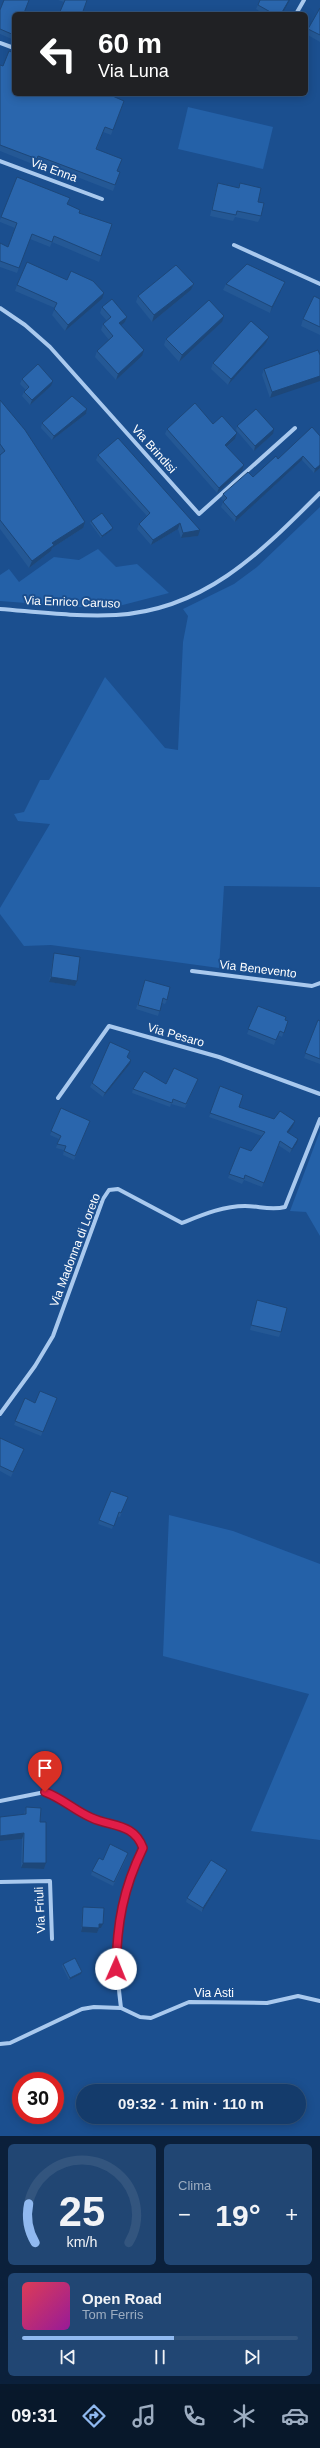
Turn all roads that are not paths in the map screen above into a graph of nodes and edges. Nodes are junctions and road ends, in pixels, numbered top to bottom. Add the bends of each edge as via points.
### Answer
1 (304, 0) edge
2 (297, 12) edge
3 (0, 43) edge
4 (12, 47) edge
5 (0, 161) edge
6 (102, 199) dead end
7 (234, 245) dead end
8 (320, 284) edge
9 (0, 308) edge
10 (295, 428) dead end
11 (320, 493) edge
12 (0, 609) edge
13 (192, 971) dead end
14 (320, 983) edge
15 (320, 1094) edge
16 (58, 1098) dead end
17 (320, 1119) edge
18 (0, 1414) edge
19 (0, 1801) edge
20 (0, 1882) edge
21 (52, 1939) dead end
22 (320, 2001) edge
23 (120, 2008) junction
24 (0, 2044) edge

1 - 2 street
3 - 4 street
5 - 6 street, Via Enna
7 - 8 street
9 - 10 street, Via Brindisi via 50,347 199,514
11 - 12 street, Via Enrico Caruso via 272,541 231,575 169,605 117,615
13 - 14 street, Via Benevento via 312,986
15 - 16 street, Via Pesaro via 219,1057 109,1026
17 - 18 street, Via Madonna di Loreto via 285,1207 274,1210 245,1206 213,1211 182,1223 118,1189 109,1190 103,1199 53,1336
19 - 23 street via 45,1792 91,1818 120,1825 140,1839 143,1848 122,1901 116,1935
20 - 21 street, Via Friuli via 50,1881
22 - 23 street, Via Asti via 298,1996 267,2003 189,2002 151,2018 140,2017
23 - 24 street, Via Asti via 82,2009 10,2044

